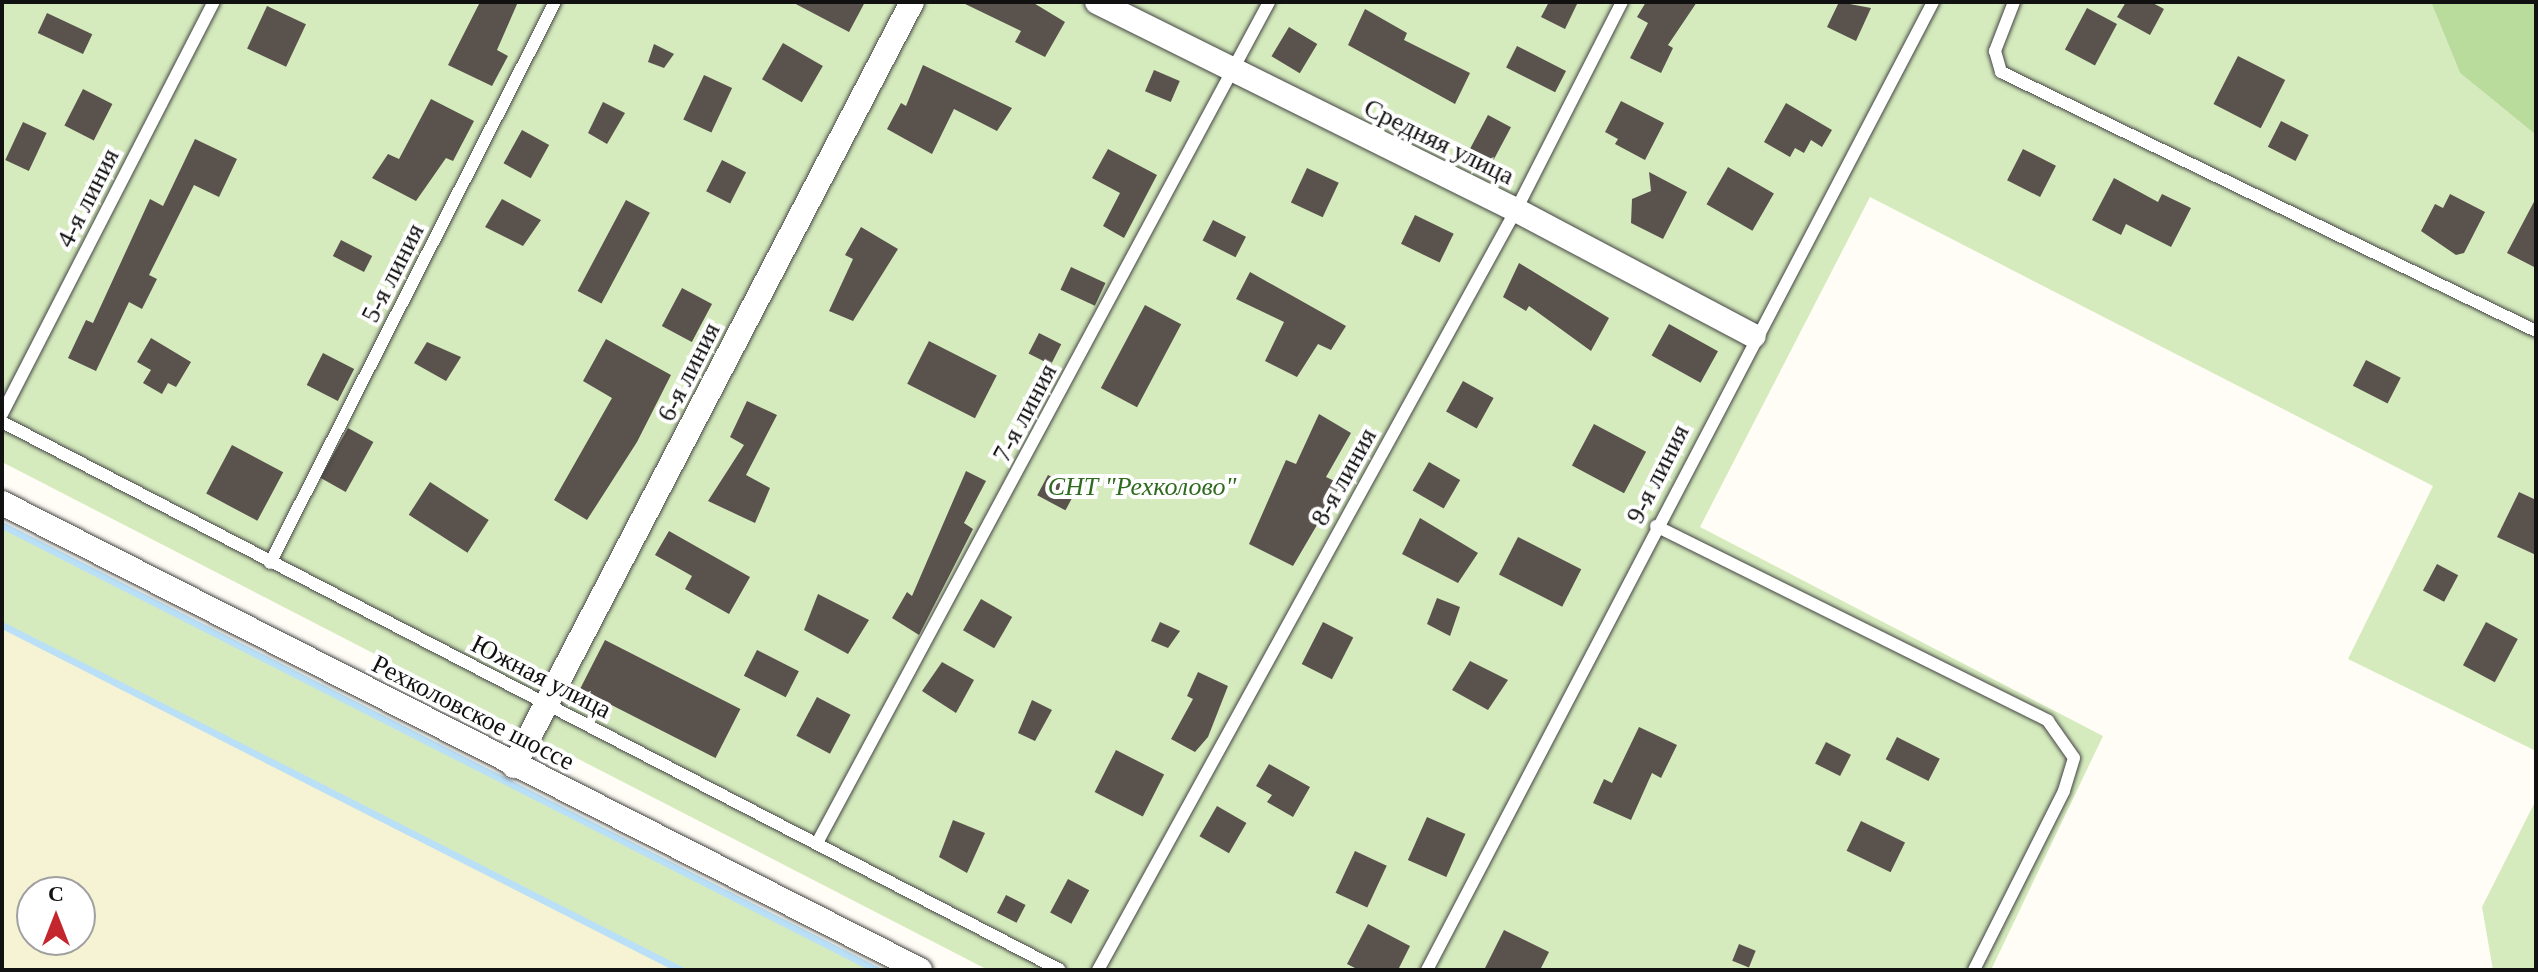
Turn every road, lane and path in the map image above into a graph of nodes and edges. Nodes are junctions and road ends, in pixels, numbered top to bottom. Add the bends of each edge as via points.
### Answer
1 (214, 2) edge
2 (555, 2) edge
3 (912, 2) edge
4 (1097, 2) edge
5 (1269, 2) edge
6 (1622, 2) edge
7 (1933, 2) edge
8 (2014, 2) edge
9 (1234, 73) junction
10 (1516, 210) junction
11 (2536, 331) edge
12 (1754, 336) junction
13 (2, 414) edge
14 (2, 422) edge
15 (2, 503) edge
16 (1656, 526) junction
17 (270, 563) junction
18 (547, 706) junction
19 (514, 766) junction
20 (817, 843) junction
21 (920, 970) edge
22 (1060, 970) edge
23 (1098, 970) edge
24 (1427, 970) edge
25 (1974, 970) edge

1 - 13 lane, 4-я линия
2 - 17 lane, 5-я линия
3 - 18 street, 6-я линия
4 - 9 street, Средняя улица
5 - 9 lane, 7-я линия
6 - 10 lane, 8-я линия
7 - 12 lane, 9-я линия
8 - 11 lane via 1995,51 2001,72
9 - 10 street, Средняя улица
9 - 20 lane, 7-я линия
10 - 12 street, Средняя улица
10 - 23 lane, 8-я линия
12 - 16 lane, 9-я линия
14 - 17 lane, Южная улица
15 - 19 street, Рехколовское шоссе
16 - 24 lane, 9-я линия
16 - 25 lane via 2048,721 2074,758 2071,769
17 - 18 lane, Южная улица
18 - 19 street, 6-я линия
18 - 20 lane, Южная улица
19 - 21 street, Рехколовское шоссе
20 - 22 lane, Южная улица

